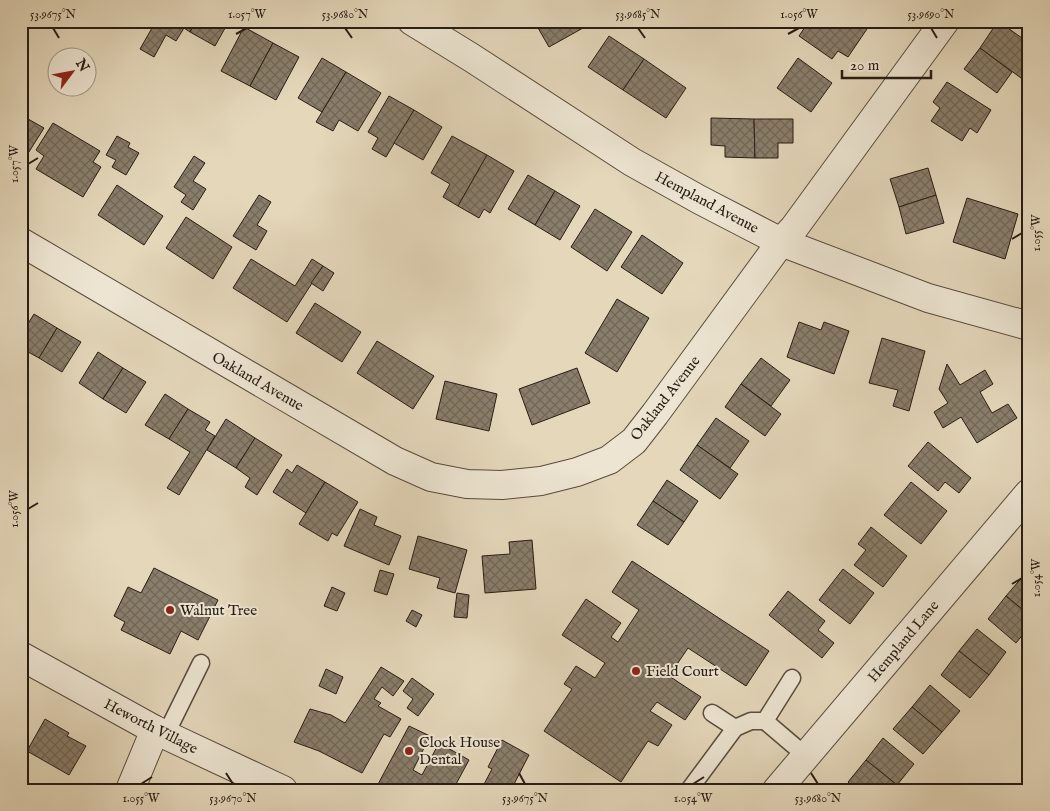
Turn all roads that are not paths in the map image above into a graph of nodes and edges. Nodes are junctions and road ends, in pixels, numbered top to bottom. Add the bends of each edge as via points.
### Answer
1 (945, 21) edge
2 (420, 23) edge
3 (21, 242) edge
4 (781, 242) junction
5 (1029, 326) edge
6 (1029, 493) edge
7 (21, 656) edge
8 (201, 663) dead end
9 (792, 678) dead end
10 (712, 713) dead end
11 (766, 721) junction
12 (735, 728) junction
13 (160, 732) junction
14 (806, 756) junction
15 (130, 790) edge
16 (283, 790) edge
17 (689, 790) edge
18 (777, 790) edge

1 - 4 street, Oakland Avenue
2 - 4 street, Hempland Avenue via 632,162
3 - 4 street, Oakland Avenue via 395,461 431,477 467,484 502,485 541,481 577,472 609,460 634,441
4 - 5 street, Hempland Avenue via 928,298
6 - 14 street, Hempland Lane
7 - 13 street, Heworth Village
8 - 13 lane
9 - 11 lane
10 - 12 lane
11 - 12 lane via 751,721
11 - 14 lane
12 - 17 lane
13 - 15 street
13 - 16 street, Heworth Village
14 - 18 street, Hempland Lane

